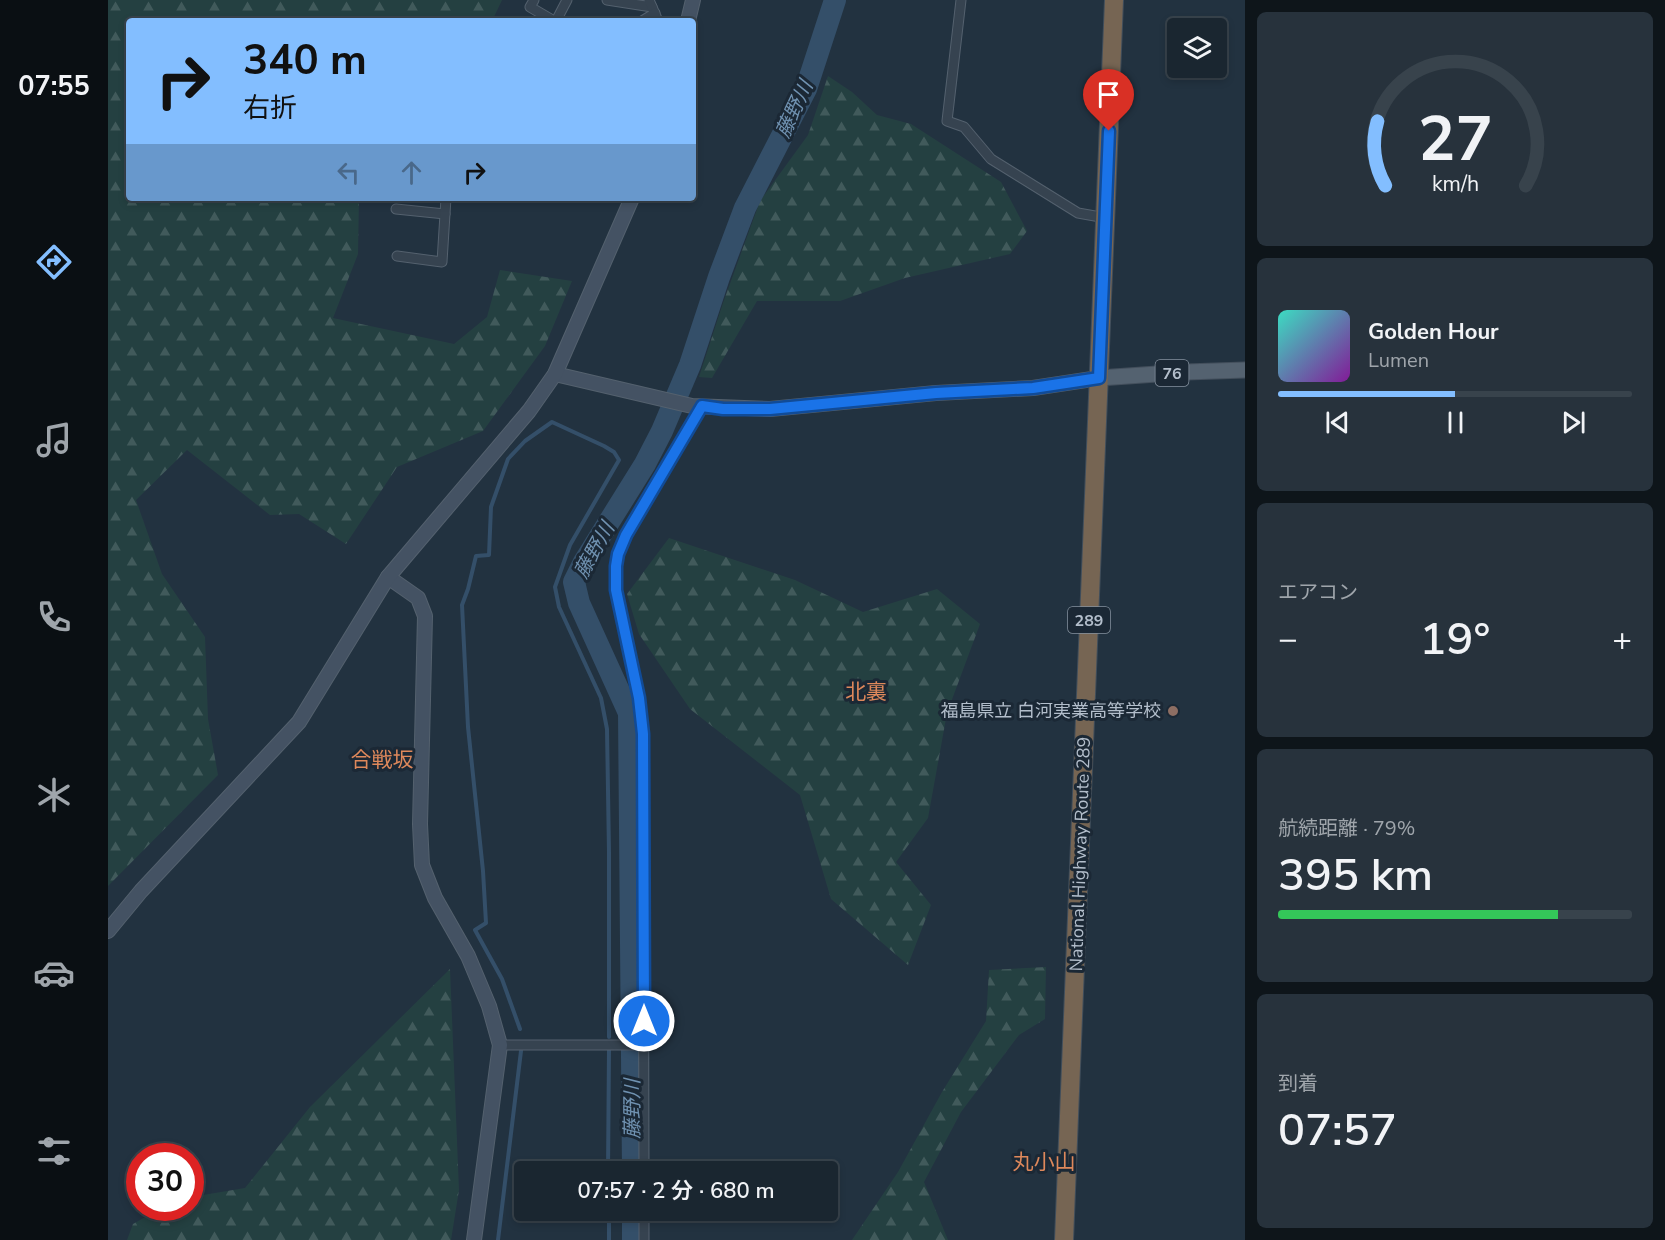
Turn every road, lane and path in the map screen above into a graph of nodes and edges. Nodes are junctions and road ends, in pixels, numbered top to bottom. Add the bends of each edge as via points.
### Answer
1 (534, 0) edge
2 (567, 0) edge
3 (607, 0) edge
4 (693, 0) edge
5 (961, 0) edge
6 (1114, 0) edge
7 (653, 10) edge
8 (550, 18) edge
9 (557, 18) edge
10 (689, 18) edge
11 (446, 201) edge
12 (631, 201) edge
13 (396, 209) dead end
14 (445, 214) junction
15 (1106, 218) junction
16 (398, 256) dead end
17 (1245, 370) edge
18 (555, 374) junction
19 (1099, 378) junction
20 (697, 406) junction
21 (388, 577) junction
22 (108, 931) edge
23 (500, 1045) junction
24 (644, 1045) junction
25 (644, 1161) edge
26 (644, 1221) edge
27 (474, 1240) edge
28 (644, 1240) edge
29 (1064, 1240) edge

1 - 8 street via 530,7
2 - 9 street
3 - 7 street
4 - 10 street
5 - 15 street via 947,121 964,127 991,159 1078,213
6 - 15 highway, National Highway Route 289 / 289
11 - 14 street
12 - 18 street
13 - 14 street
14 - 16 street via 442,262
15 - 19 highway, National Highway Route 289 / 289
17 - 19 main road, 76
18 - 20 street
18 - 21 street via 529,411
19 - 20 street via 1033,388 770,409
19 - 29 highway, National Highway Route 289 / 289
20 - 24 street via 626,535 616,566 616,590 643,734
21 - 22 street via 299,722
21 - 23 street via 418,598 425,616 422,865 435,898 468,956
23 - 24 street
23 - 27 street
24 - 25 street
26 - 28 street

